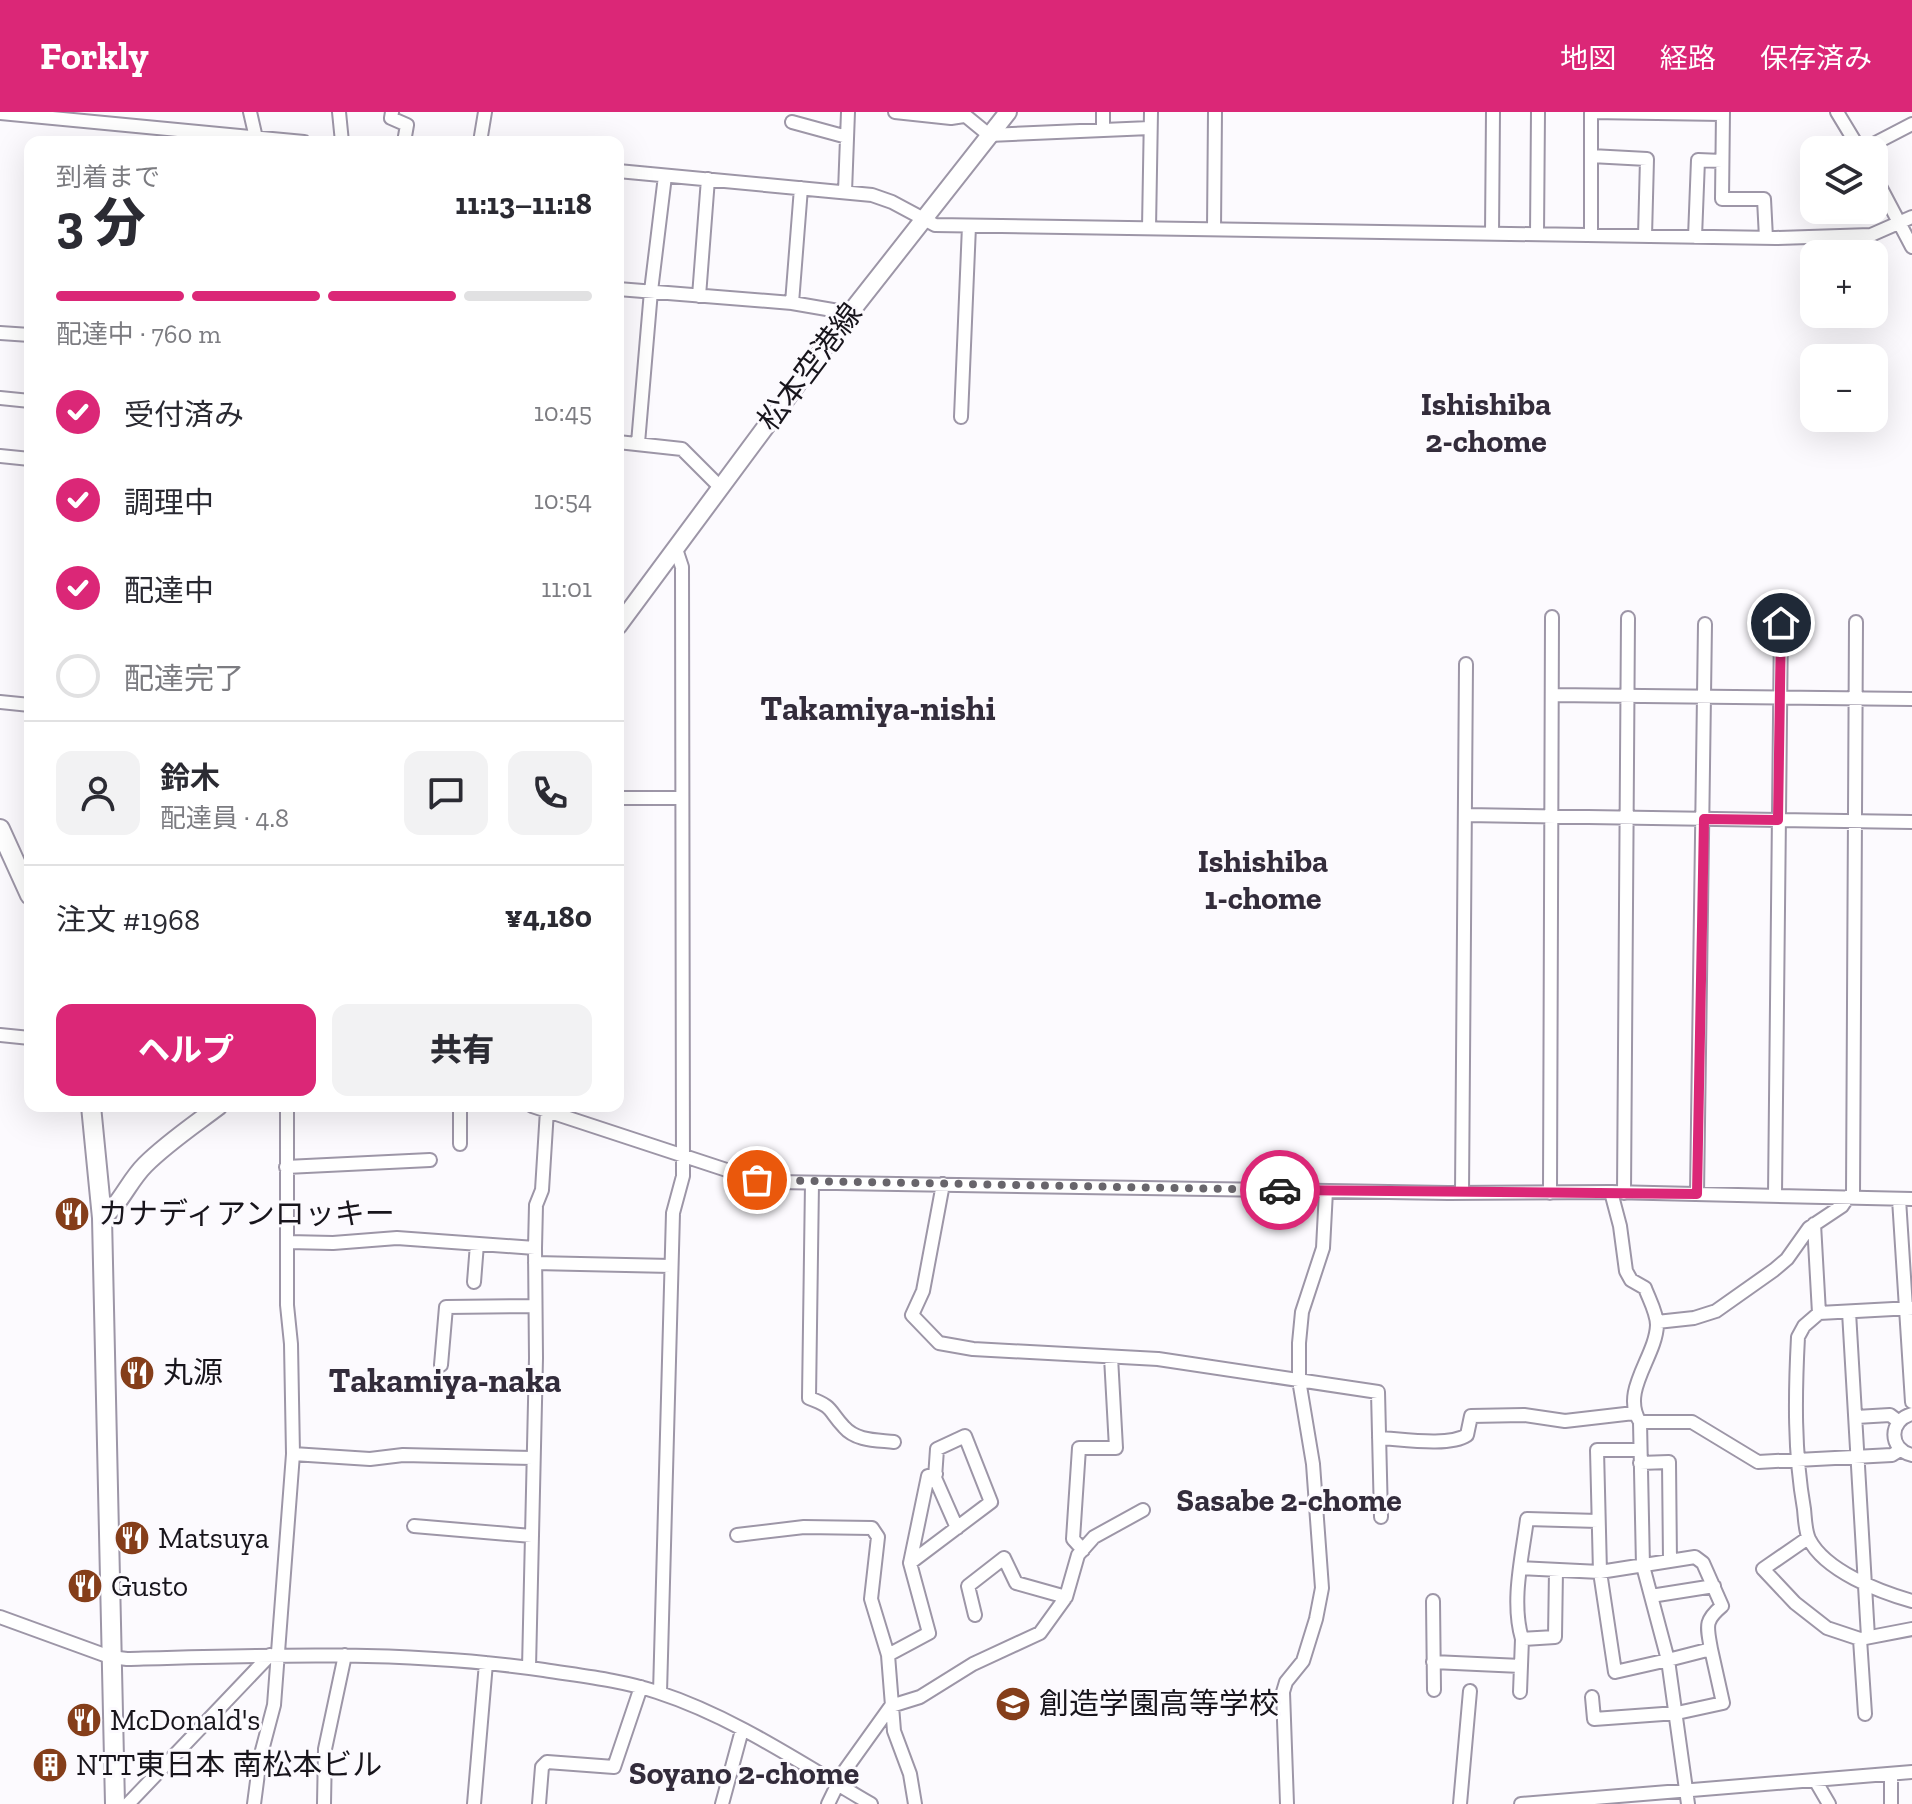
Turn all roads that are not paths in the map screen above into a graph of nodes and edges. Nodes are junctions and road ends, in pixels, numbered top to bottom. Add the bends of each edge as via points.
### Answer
1 (250, 112) edge
2 (339, 112) edge
3 (392, 112) edge
4 (485, 112) edge
5 (848, 112) edge
6 (895, 112) edge
7 (1008, 112) edge
8 (1103, 112) edge
9 (1151, 112) edge
10 (1215, 112) edge
11 (1493, 112) edge
12 (1538, 112) edge
13 (1634, 112) edge
14 (1837, 112) edge
15 (0, 113) edge
16 (1681, 113) edge
17 (1723, 113) edge
18 (962, 114) edge
19 (56, 115) edge
20 (792, 122) dead end
21 (1912, 124) edge
22 (1150, 128) junction
23 (1103, 130) junction
24 (989, 135) junction
25 (239, 136) edge
26 (256, 136) edge
27 (341, 136) edge
28 (405, 136) edge
29 (481, 136) edge
30 (1852, 136) edge
31 (1888, 136) edge
32 (847, 137) junction
33 (1591, 156) junction
34 (1722, 161) junction
35 (624, 172) edge
36 (665, 176) junction
37 (708, 179) junction
38 (801, 188) junction
39 (845, 192) junction
40 (1888, 201) edge
41 (1912, 217) edge
42 (921, 219) junction
43 (1900, 224) junction
44 (969, 226) junction
45 (1149, 228) junction
46 (1214, 229) junction
47 (1492, 234) junction
48 (1537, 234) junction
49 (1591, 235) junction
50 (1645, 236) junction
51 (1695, 237) junction
52 (1766, 238) junction
53 (1912, 247) edge
54 (624, 289) edge
55 (651, 291) junction
56 (699, 296) junction
57 (792, 303) junction
58 (850, 313) junction
59 (0, 333) edge
60 (24, 335) edge
61 (0, 398) edge
62 (24, 400) edge
63 (961, 417) dead end
64 (624, 442) edge
65 (638, 443) junction
66 (0, 456) edge
67 (24, 458) edge
68 (721, 488) junction
69 (676, 549) junction
70 (1552, 617) dead end
71 (624, 618) edge
72 (1628, 618) dead end
73 (1856, 622) dead end
74 (1781, 623) dead end
75 (1705, 624) dead end
76 (1466, 664) dead end
77 (1552, 695) junction
78 (1627, 696) junction
79 (1705, 697) junction
80 (1781, 698) junction
81 (1856, 699) junction
82 (1912, 699) edge
83 (0, 702) edge
84 (24, 704) edge
85 (624, 798) edge
86 (682, 798) junction
87 (1466, 815) junction
88 (1551, 817) junction
89 (1629, 818) junction
90 (1704, 819) junction
91 (1778, 820) junction
92 (1855, 821) junction
93 (1912, 822) edge
94 (0, 829) edge
95 (24, 882) edge
96 (0, 1035) edge
97 (24, 1037) edge
98 (92, 1112) edge
99 (211, 1112) edge
100 (287, 1112) edge
101 (460, 1112) edge
102 (547, 1112) edge
103 (553, 1112) edge
104 (460, 1144) dead end
105 (682, 1154) junction
106 (430, 1160) dead end
107 (286, 1167) junction
108 (812, 1183) junction
109 (943, 1184) junction
110 (1326, 1191) junction
111 (1462, 1193) junction
112 (1550, 1193) junction
113 (1617, 1193) junction
114 (1697, 1194) junction
115 (1775, 1195) junction
116 (1850, 1197) junction
117 (1906, 1199) edge
118 (102, 1218) junction
119 (1814, 1224) junction
120 (288, 1242) junction
121 (477, 1244) junction
122 (535, 1248) junction
123 (1908, 1258) edge
124 (535, 1263) junction
125 (671, 1266) junction
126 (474, 1282) dead end
127 (535, 1306) junction
128 (1909, 1308) edge
129 (1849, 1312) junction
130 (1819, 1313) junction
131 (1657, 1322) junction
132 (1111, 1357) junction
133 (441, 1365) dead end
134 (1299, 1380) junction
135 (1912, 1402) edge
136 (1912, 1414) edge
137 (1637, 1417) junction
138 (1856, 1417) junction
139 (1898, 1421) junction
140 (1379, 1438) junction
141 (894, 1442) dead end
142 (1906, 1453) edge
143 (293, 1454) junction
144 (1640, 1457) junction
145 (1858, 1457) junction
146 (533, 1458) junction
147 (1797, 1461) junction
148 (936, 1474) junction
149 (1143, 1510) dead end
150 (1381, 1517) dead end
151 (1598, 1521) junction
152 (414, 1526) dead end
153 (957, 1528) junction
154 (737, 1535) dead end
155 (532, 1536) junction
156 (1808, 1538) junction
157 (1083, 1550) junction
158 (1670, 1561) junction
159 (910, 1563) junction
160 (1643, 1566) junction
161 (1521, 1568) junction
162 (1556, 1570) junction
163 (1600, 1572) junction
164 (1714, 1586) junction
165 (1866, 1586) junction
166 (1651, 1596) junction
167 (1066, 1597) junction
168 (1433, 1601) dead end
169 (1912, 1601) edge
170 (975, 1615) dead end
171 (0, 1617) edge
172 (1912, 1629) edge
173 (1864, 1638) junction
174 (1522, 1639) junction
175 (1846, 1642) dead end
176 (1711, 1649) junction
177 (273, 1655) junction
178 (345, 1655) junction
179 (888, 1655) junction
180 (110, 1657) junction
181 (1668, 1660) junction
182 (1433, 1662) junction
183 (486, 1663) junction
184 (1521, 1666) junction
185 (529, 1668) junction
186 (641, 1687) junction
187 (1434, 1690) dead end
188 (1470, 1691) dead end
189 (1520, 1692) dead end
190 (660, 1693) junction
191 (1592, 1697) dead end
192 (891, 1706) junction
193 (1677, 1713) junction
194 (1865, 1714) dead end
195 (742, 1730) junction
196 (1912, 1772) edge
197 (1891, 1774) junction
198 (1815, 1780) junction
199 (837, 1784) junction
200 (1687, 1797) edge
201 (115, 1804) edge
202 (128, 1804) edge
203 (254, 1804) edge
204 (324, 1804) edge
205 (474, 1804) edge
206 (539, 1804) edge
207 (722, 1804) edge
208 (828, 1804) edge
209 (871, 1804) edge
210 (915, 1804) edge
211 (1287, 1804) edge
212 (1460, 1804) edge
213 (1521, 1804) edge
214 (1829, 1804) edge
215 (1891, 1804) edge

1 - 26 street
2 - 27 street
3 - 28 street via 391,118 407,125
4 - 29 street
5 - 32 street
6 - 18 street via 951,118
7 - 24 main road, 松本空港線
8 - 23 street
9 - 22 street
10 - 46 street
11 - 47 street
12 - 48 street
13 - 16 street
13 - 33 street via 1591,112
14 - 30 street
15 - 19 street
16 - 17 street
17 - 34 street
18 - 24 street
19 - 25 street
20 - 32 street
21 - 31 street
22 - 23 street
22 - 45 street
23 - 24 street
24 - 42 main road, 松本空港線
32 - 39 street
33 - 49 street
33 - 50 street via 1647,159
34 - 51 street via 1698,160
34 - 52 street via 1722,199 1764,199
35 - 36 street
36 - 37 street
36 - 55 street
37 - 38 street
37 - 56 street
38 - 39 street
38 - 57 street
39 - 42 street via 882,198
40 - 43 street
41 - 43 street
42 - 44 street
42 - 58 main road, 松本空港線
43 - 52 street via 1871,235
43 - 53 street
44 - 45 street
44 - 63 street
45 - 46 street
46 - 47 street
47 - 48 street
48 - 49 street
49 - 50 street
50 - 51 street
51 - 52 street
54 - 55 street
55 - 56 street
55 - 65 street
56 - 57 street
57 - 58 street
58 - 68 main road, 松本空港線
59 - 60 street
61 - 62 street
64 - 65 street
65 - 68 street via 682,449
66 - 67 street
68 - 69 main road, 松本空港線
69 - 71 main road, 松本空港線
69 - 86 street via 682,567
70 - 77 street
72 - 78 street
73 - 81 street
74 - 80 street
75 - 79 street
76 - 87 street
77 - 78 street
77 - 88 street
78 - 79 street
78 - 89 street
79 - 80 street
79 - 90 street
80 - 81 street
80 - 91 street
81 - 82 street
81 - 92 street
83 - 84 street
85 - 86 street
86 - 105 street
87 - 88 street
87 - 111 street
88 - 89 street
88 - 112 street
89 - 90 street
89 - 113 street
90 - 91 street
90 - 114 street
91 - 92 street
91 - 115 street
92 - 93 street
92 - 116 street
94 - 95 highway
96 - 97 street
98 - 118 highway
99 - 118 main road via 145,1165 116,1208
100 - 107 street
101 - 104 street
102 - 122 street
103 - 105 street
105 - 108 street via 757,1180
105 - 125 street
106 - 107 street
107 - 120 street
108 - 109 street
108 - 141 street via 809,1398 833,1410 844,1428 859,1438
109 - 110 street
109 - 132 street via 923,1291 912,1315 939,1343
110 - 111 street
110 - 134 street via 1323,1248 1302,1312
111 - 112 street
112 - 113 street
113 - 114 street
113 - 131 street via 1626,1271 1645,1288
114 - 115 street
115 - 116 street
116 - 117 street
116 - 119 street
117 - 123 street
118 - 180 highway
119 - 130 street
119 - 131 street via 1787,1259 1716,1311
120 - 121 street via 397,1238
120 - 143 street
121 - 122 street
121 - 126 street
122 - 124 street
123 - 128 street
124 - 125 street
124 - 127 street
125 - 190 street
127 - 133 street via 446,1307
127 - 146 street
128 - 129 street
128 - 135 street
129 - 130 street
129 - 138 street
130 - 147 street via 1798,1337
131 - 137 street via 1653,1347 1636,1384
132 - 134 street
132 - 157 street via 1116,1448 1079,1448 1073,1539
134 - 140 street via 1378,1392
134 - 211 street via 1313,1464 1322,1588 1303,1661 1283,1692
136 - 139 street
137 - 140 street via 1565,1421 1471,1416 1461,1439
137 - 144 street
137 - 147 street via 1692,1422 1758,1462
138 - 139 street via 1890,1415
138 - 145 street
139 - 142 street via 1894,1439
140 - 150 street
142 - 145 street
143 - 146 street
143 - 177 street
144 - 151 street via 1597,1450
144 - 158 street via 1669,1462
144 - 160 street
145 - 147 street
145 - 165 street
146 - 155 street
147 - 156 street
148 - 153 street
148 - 153 street via 937,1449 965,1436 991,1502
148 - 159 street via 928,1476
149 - 157 street via 1094,1537
151 - 161 street via 1527,1519
151 - 163 street
152 - 155 street
153 - 159 street
154 - 179 street via 804,1527 872,1528 878,1537 871,1599
155 - 185 street
156 - 165 street via 1836,1567
156 - 173 street via 1763,1569 1827,1628
157 - 167 street
158 - 160 street
158 - 164 street via 1695,1557
159 - 179 street via 929,1633
160 - 163 street
160 - 166 street
161 - 162 street
161 - 174 street via 1517,1621
162 - 163 street
162 - 174 street via 1555,1637
163 - 181 street via 1615,1672
164 - 166 street
164 - 176 street via 1722,1606 1709,1616
165 - 169 street
165 - 173 street
166 - 181 street
167 - 170 street via 1016,1583 1004,1558 968,1586
167 - 192 street via 1040,1633 993,1653 920,1697
168 - 182 street
171 - 180 street
172 - 173 street
173 - 175 street
173 - 194 street
174 - 184 street
176 - 181 street
176 - 193 street via 1723,1703
177 - 178 street
177 - 180 street
177 - 202 street
177 - 203 street via 274,1705
178 - 183 street
178 - 204 street via 325,1749
179 - 192 street
180 - 201 highway
181 - 193 street
182 - 184 street
182 - 187 street
183 - 185 street
183 - 205 street
184 - 189 street
185 - 186 street
186 - 190 street
186 - 206 street via 614,1767 547,1762
188 - 212 street
190 - 195 street
191 - 193 street via 1594,1719
192 - 199 street
192 - 210 street
193 - 200 street
195 - 199 street
195 - 207 street
196 - 197 street
197 - 198 street
197 - 215 street
198 - 200 street
198 - 214 street
199 - 208 street
199 - 209 street
200 - 213 street

